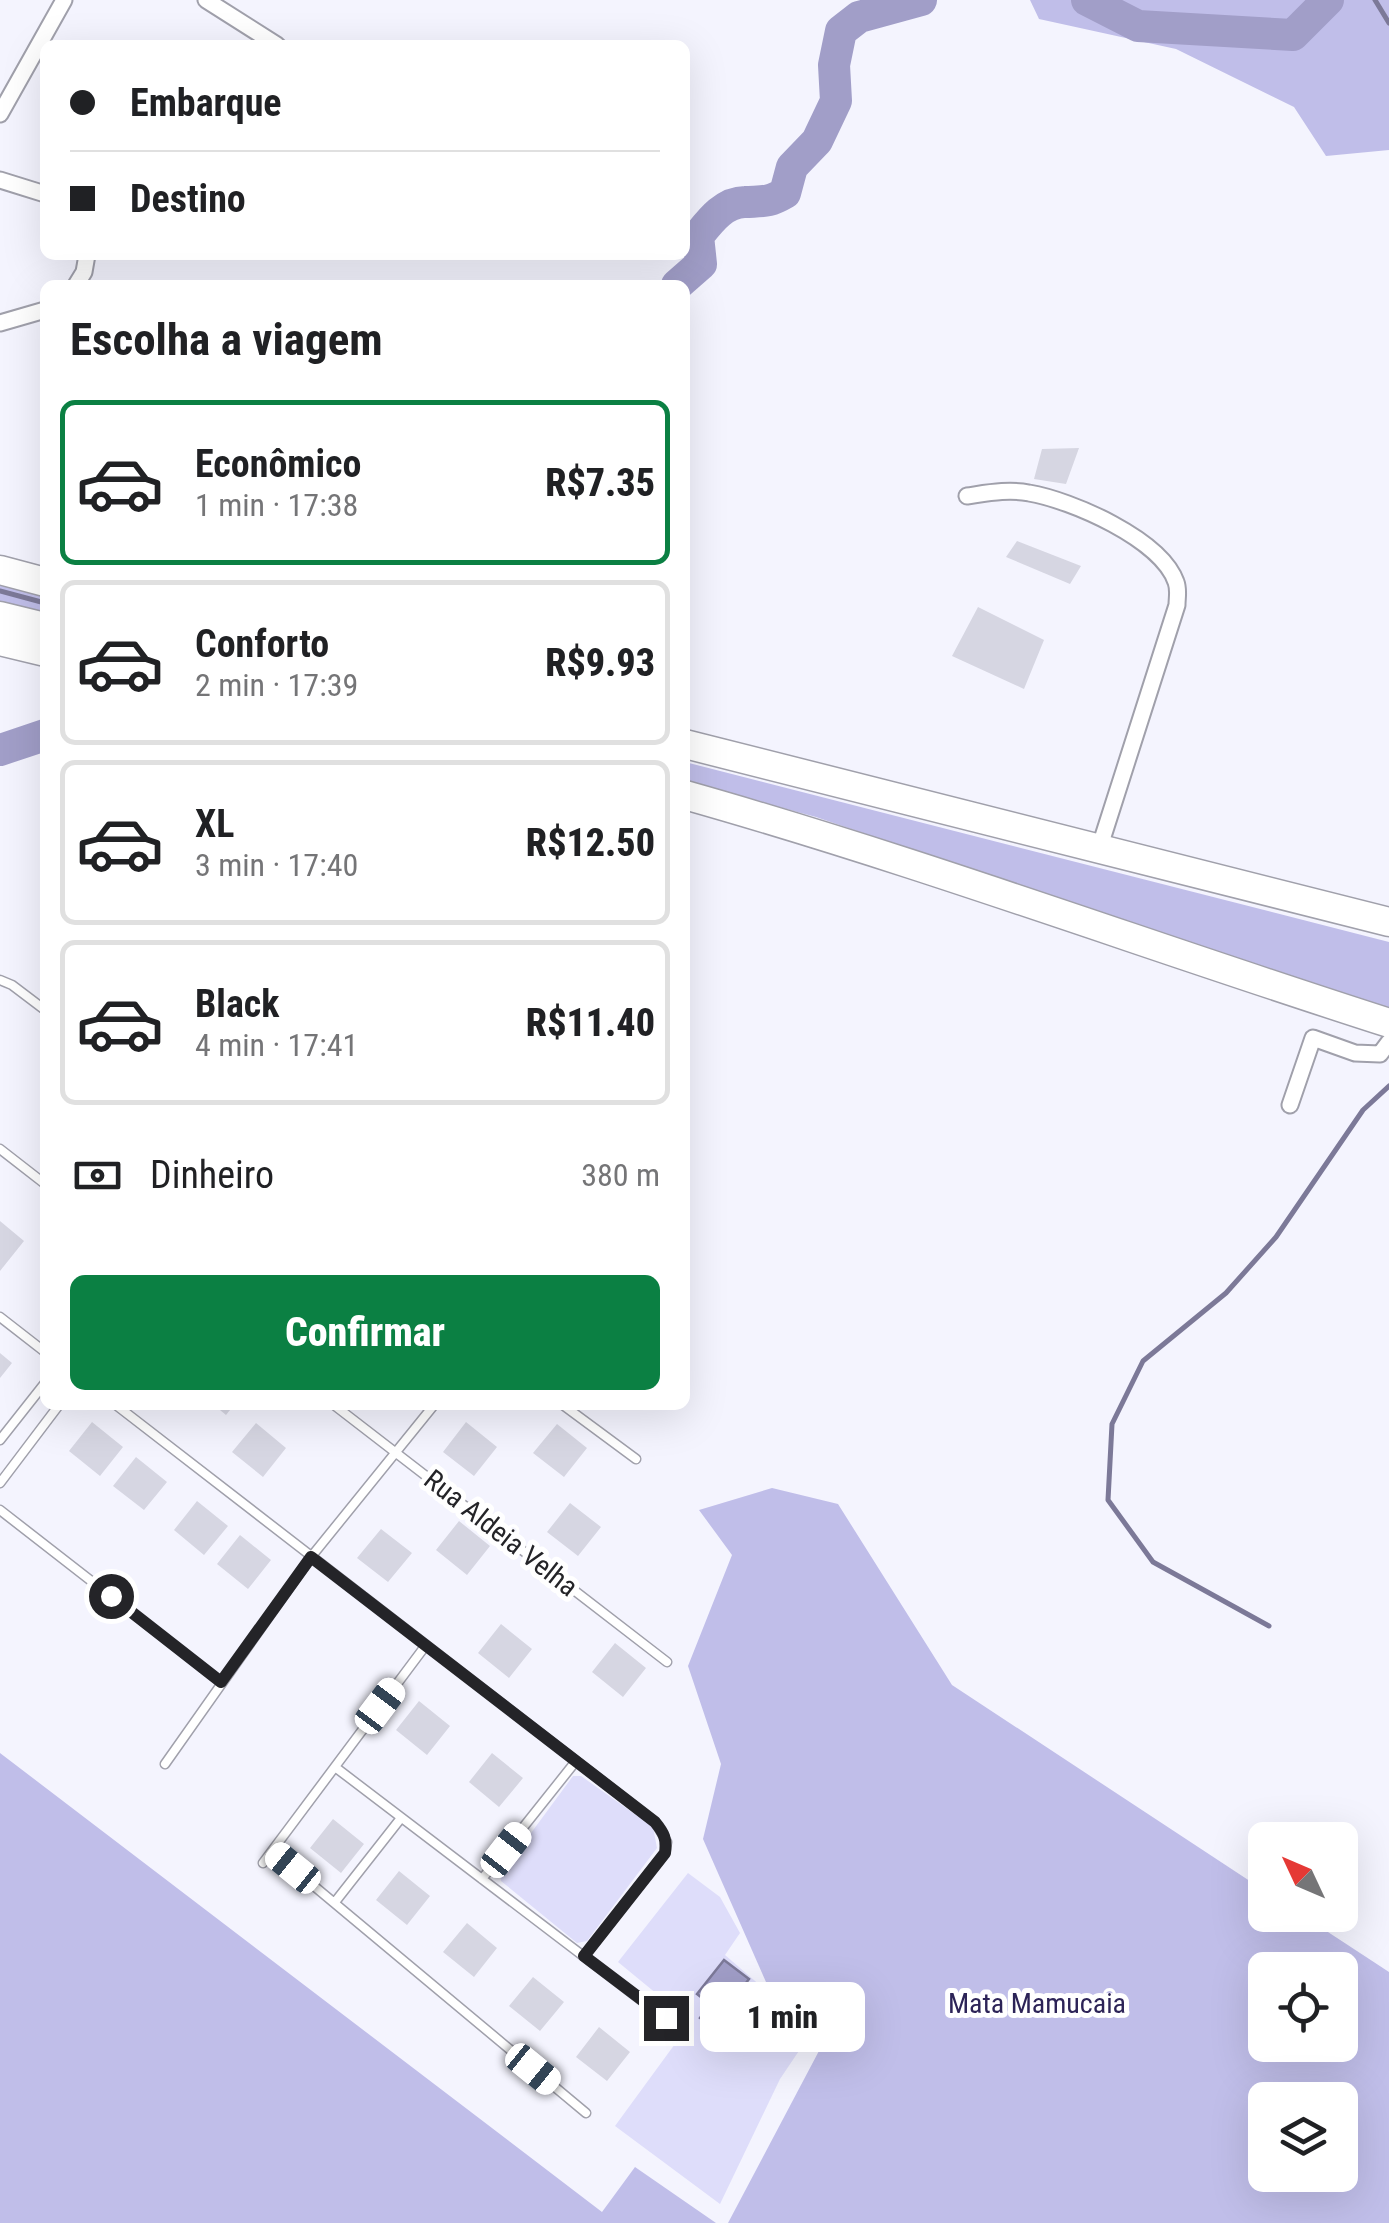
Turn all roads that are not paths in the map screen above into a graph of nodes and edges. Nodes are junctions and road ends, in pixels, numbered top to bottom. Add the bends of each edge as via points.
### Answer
1 (64, 0) edge
2 (206, 0) edge
3 (46, 40) edge
4 (269, 40) edge
5 (40, 53) edge
6 (0, 114) edge
7 (0, 180) edge
8 (40, 192) edge
9 (40, 311) edge
10 (0, 323) edge
11 (967, 496) dead end
12 (0, 570) edge
13 (40, 581) edge
14 (0, 616) edge
15 (40, 626) edge
16 (0, 641) edge
17 (40, 651) edge
18 (690, 745) edge
19 (690, 797) edge
20 (690, 815) edge
21 (827, 836) junction
22 (1099, 849) junction
23 (1389, 922) edge
24 (0, 980) edge
25 (40, 1006) edge
26 (1389, 1022) edge
27 (1389, 1042) edge
28 (1290, 1104) dead end
29 (0, 1148) edge
30 (40, 1180) edge
31 (0, 1317) edge
32 (40, 1348) edge
33 (40, 1389) edge
34 (55, 1410) edge
35 (122, 1410) edge
36 (341, 1410) edge
37 (430, 1410) edge
38 (570, 1410) edge
39 (0, 1440) edge
40 (396, 1452) junction
41 (636, 1459) dead end
42 (0, 1483) edge
43 (0, 1510) edge
44 (311, 1557) junction
45 (426, 1646) junction
46 (667, 1662) dead end
47 (221, 1682) junction
48 (576, 1761) junction
49 (166, 1764) dead end
50 (335, 1767) junction
51 (401, 1818) junction
52 (272, 1851) junction
53 (263, 1863) dead end
54 (482, 1879) junction
55 (334, 1902) junction
56 (584, 1956) junction
57 (666, 2018) dead end
58 (586, 2112) dead end

1 - 3 street
2 - 4 street
5 - 6 street
7 - 8 street
9 - 10 street
11 - 22 street via 1026,492 1088,510 1154,555 1178,587
12 - 13 highway
14 - 15 highway
16 - 17 highway
18 - 22 highway
19 - 21 highway
20 - 21 highway via 780,835
21 - 26 highway
22 - 23 highway
24 - 25 lane
27 - 28 street via 1380,1054 1354,1053 1313,1038
29 - 30 lane
31 - 32 lane
33 - 39 lane
34 - 42 lane
35 - 44 lane
36 - 40 lane, Rua Aldeia Velha
37 - 40 lane
38 - 41 lane
40 - 44 lane
40 - 46 lane, Rua Aldeia Velha
43 - 47 lane
44 - 45 lane
44 - 47 lane
45 - 48 lane
45 - 50 lane
47 - 49 lane
48 - 54 lane
48 - 56 lane via 655,1822 667,1842
50 - 51 lane
50 - 52 lane
51 - 54 lane
51 - 55 lane
52 - 53 lane
52 - 55 lane
54 - 56 lane
55 - 58 lane
56 - 57 lane

